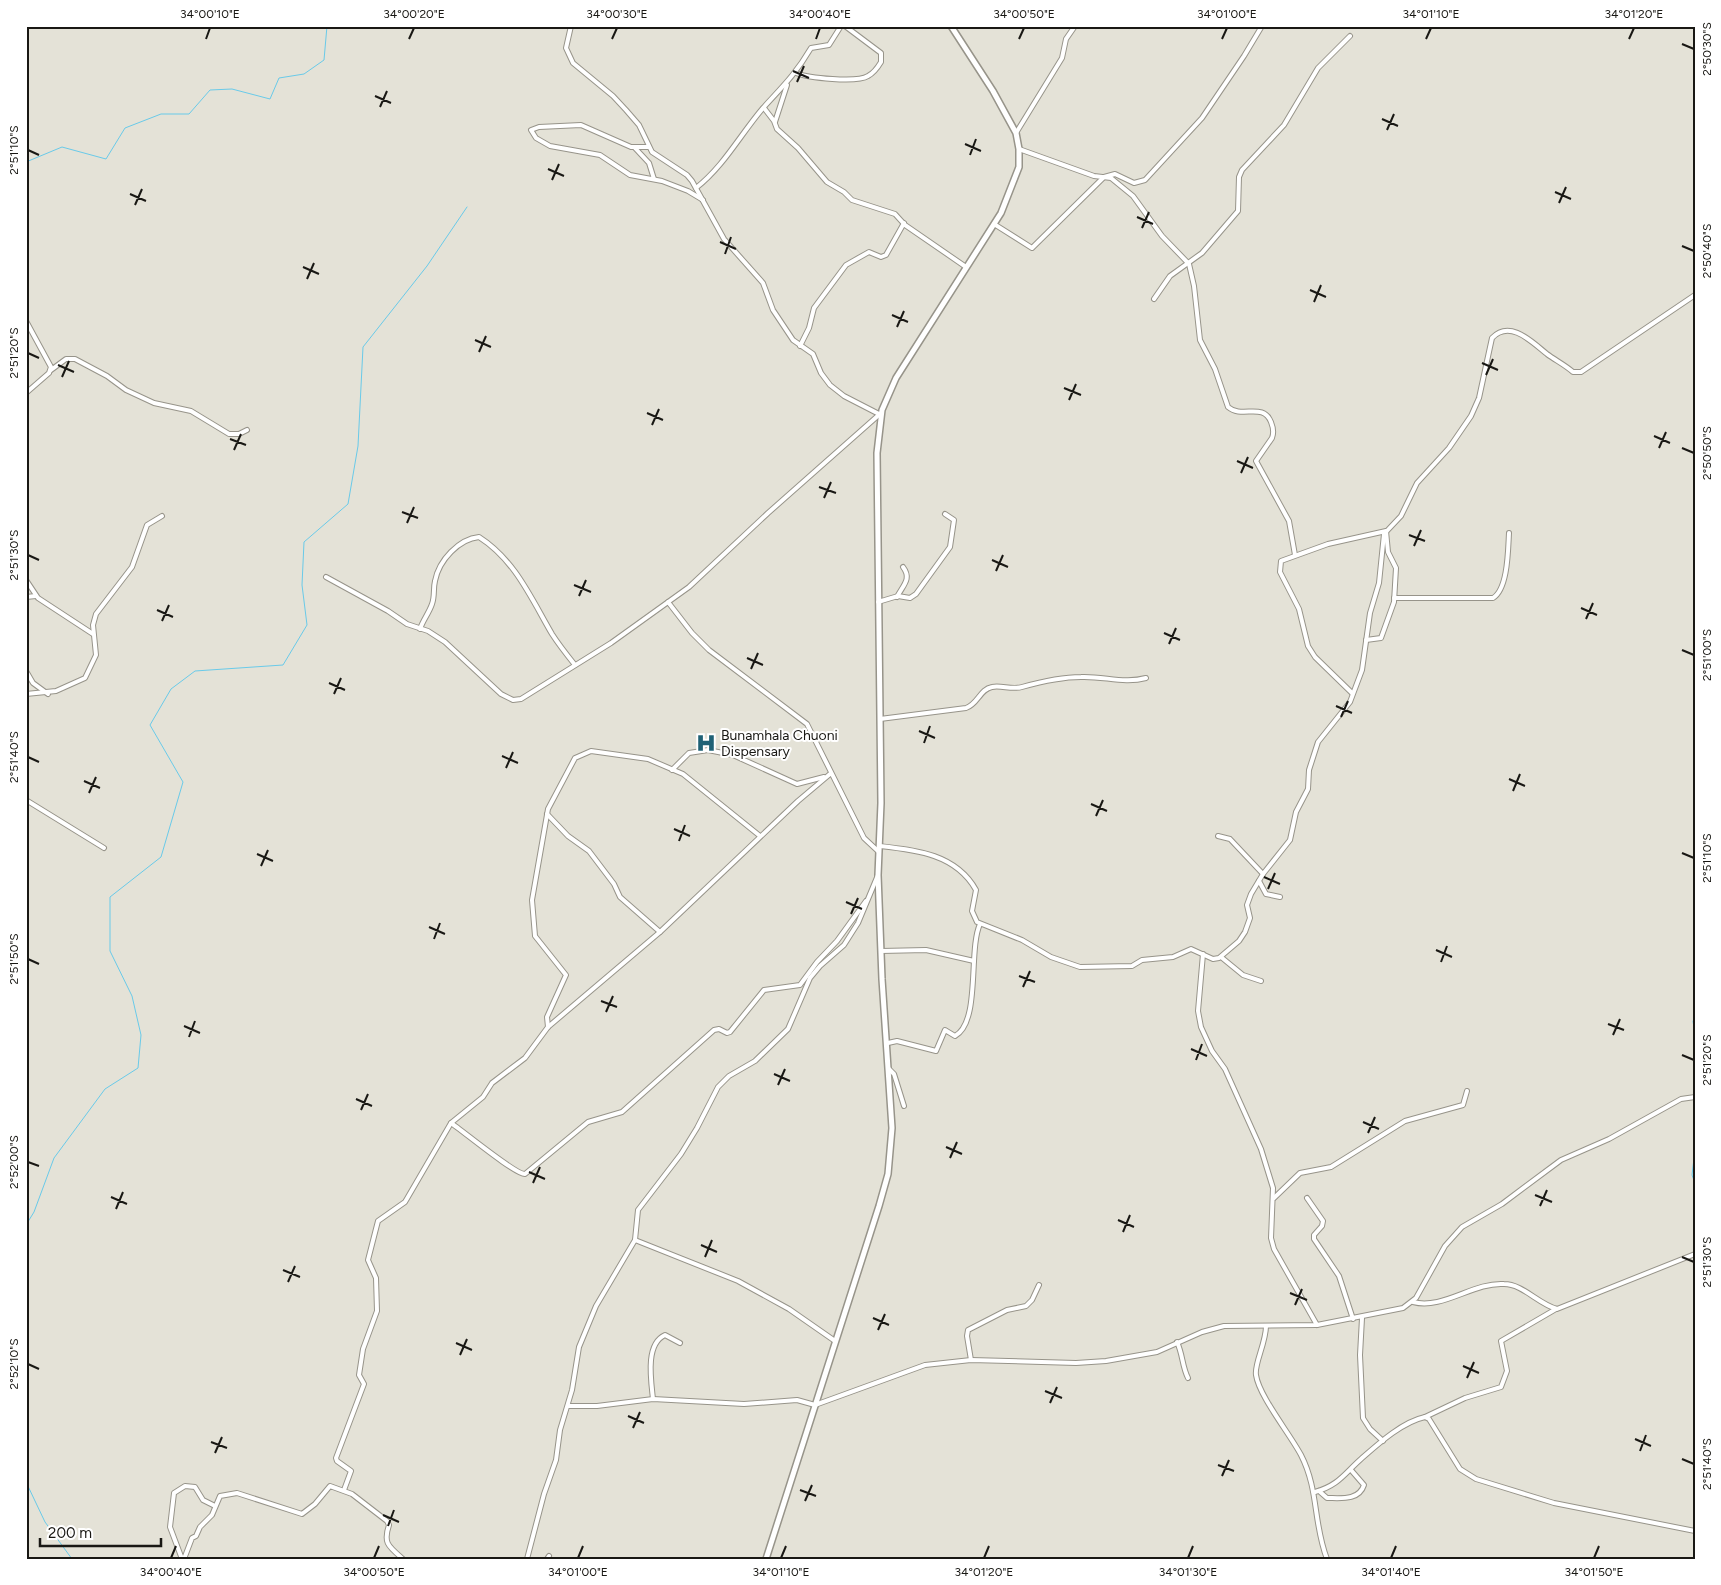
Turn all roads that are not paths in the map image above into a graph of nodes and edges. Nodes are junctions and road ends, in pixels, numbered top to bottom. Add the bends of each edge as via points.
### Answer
1 (572, 26) edge
2 (843, 26) edge
3 (951, 26) edge
4 (1075, 26) edge
5 (1262, 26) edge
6 (1350, 36) dead end
7 (796, 74) junction
8 (787, 83) junction
9 (764, 108) junction
10 (775, 122) junction
11 (1016, 133) junction
12 (633, 147) junction
13 (649, 148) junction
14 (1019, 149) junction
15 (1104, 177) junction
16 (655, 180) junction
17 (696, 188) junction
18 (705, 202) junction
19 (904, 223) junction
20 (994, 224) junction
21 (1188, 264) junction
22 (966, 267) junction
23 (1695, 295) edge
24 (1154, 299) dead end
25 (26, 320) edge
26 (800, 346) junction
27 (51, 370) junction
28 (26, 393) edge
29 (881, 413) junction
30 (247, 430) dead end
31 (946, 514) dead end
32 (162, 516) dead end
33 (1386, 531) junction
34 (1509, 533) dead end
35 (1295, 554) junction
36 (903, 566) dead end
37 (326, 577) dead end
38 (26, 580) edge
39 (36, 596) junction
40 (897, 596) junction
41 (26, 597) edge
42 (1394, 598) junction
43 (668, 602) junction
44 (878, 602) junction
45 (420, 629) junction
46 (93, 634) junction
47 (1366, 640) junction
48 (575, 665) junction
49 (26, 671) edge
50 (1146, 678) dead end
51 (1352, 693) junction
52 (26, 694) edge
53 (48, 694) junction
54 (880, 719) junction
55 (672, 770) junction
56 (830, 774) junction
57 (825, 778) junction
58 (26, 800) edge
59 (546, 814) junction
60 (760, 836) junction
61 (1218, 836) dead end
62 (104, 848) dead end
63 (879, 849) junction
64 (1263, 874) junction
65 (878, 876) junction
66 (1259, 881) junction
67 (870, 895) junction
68 (1280, 897) dead end
69 (980, 924) junction
70 (660, 932) junction
71 (880, 951) junction
72 (1203, 954) junction
73 (1221, 957) junction
74 (974, 961) junction
75 (1261, 981) dead end
76 (548, 1026) junction
77 (888, 1043) junction
78 (888, 1068) junction
79 (1467, 1091) dead end
80 (1695, 1098) edge
81 (904, 1106) dead end
82 (451, 1123) junction
83 (1274, 1198) junction
84 (1307, 1198) dead end
85 (635, 1240) junction
86 (1695, 1254) edge
87 (1039, 1285) dead end
88 (1413, 1302) junction
89 (1557, 1309) junction
90 (1362, 1318) junction
91 (1353, 1320) junction
92 (1317, 1325) junction
93 (1266, 1326) junction
94 (835, 1341) junction
95 (1178, 1342) junction
96 (680, 1343) dead end
97 (971, 1360) junction
98 (1188, 1378) dead end
99 (653, 1399) junction
100 (815, 1405) junction
101 (568, 1406) junction
102 (1425, 1417) junction
103 (1384, 1442) junction
104 (1350, 1470) junction
105 (344, 1490) junction
106 (1317, 1492) junction
107 (216, 1506) junction
108 (1695, 1531) edge
109 (183, 1559) edge
110 (403, 1559) edge
111 (527, 1559) edge
112 (766, 1559) edge
113 (1327, 1559) edge

1 - 13 street via 566,48 573,63 620,103 639,126
2 - 7 street via 829,45 810,48
2 - 7 street via 881,53 881,62 869,76 833,80
3 - 11 street
4 - 11 street via 1066,38 1062,58
5 - 15 street via 1202,118 1153,172 1138,183 1131,183 1115,174
6 - 21 street via 1318,68 1284,125 1242,170 1238,211 1202,253
7 - 8 street
8 - 9 street
8 - 10 street
9 - 10 street
9 - 17 street via 730,154
10 - 19 street via 777,129 827,182 852,200 895,214
11 - 14 street
12 - 13 street
12 - 16 street via 649,163
12 - 16 street via 581,125 531,130 536,138 550,146 600,155 630,175
13 - 17 street via 686,175
14 - 15 street
14 - 20 street via 1016,178
15 - 20 street via 1035,246 1028,247
15 - 21 street via 1114,180 1132,196
16 - 18 street via 688,191
17 - 18 street
18 - 26 street via 724,239 763,283 773,310
19 - 22 street
19 - 26 street via 884,257 869,252 846,265 814,308
20 - 22 street
21 - 24 street via 1170,276
21 - 35 street via 1200,340 1215,369 1228,407 1239,412 1260,411 1271,422 1272,438 1256,460 1289,521
22 - 29 street via 907,360
23 - 33 street via 1578,373 1520,334 1498,332 1489,347 1482,387 1471,416 1449,448 1417,483 1401,516
25 - 27 street
26 - 29 street via 813,354 830,385 849,399
27 - 28 street
27 - 30 street via 60,362 75,359 126,390 154,402 190,411 229,434
29 - 43 street via 745,533 705,574
29 - 44 street via 877,453
31 - 40 street via 954,520 950,547 914,596
32 - 46 street via 146,526 130,570 96,614
33 - 35 street
33 - 42 street via 1388,552 1396,568
33 - 47 street
34 - 42 street via 1501,591 1494,598
35 - 51 street via 1284,558 1279,566 1299,609 1308,646 1315,658
36 - 40 street via 908,580
37 - 45 street
38 - 39 street
39 - 41 street
39 - 46 street
40 - 44 street
42 - 47 street via 1381,638
43 - 48 street
43 - 56 street via 709,650 801,718 812,733
44 - 54 street
45 - 48 street via 450,645 501,694 513,700 521,699
45 - 48 street via 432,606 435,580 441,566 455,547 467,539 479,537 506,558 552,634
46 - 53 street via 96,654 85,678
47 - 51 street via 1362,670
49 - 53 street via 33,682
50 - 54 street via 1126,681 1083,676 1013,688 992,687 966,708
51 - 64 street via 1350,702 1318,742 1309,770 1308,789 1296,812 1288,844
52 - 53 street
54 - 63 street
55 - 57 street via 689,753 708,750 733,755 797,784
55 - 59 street via 644,757 591,751 582,753 571,762
55 - 60 street via 683,774
56 - 57 street
56 - 63 street via 864,838
57 - 60 street
58 - 62 street
59 - 70 street via 589,851 620,897
59 - 76 street via 540,865 532,894 534,934 566,974 547,1017
60 - 70 street
61 - 64 street via 1230,838
63 - 65 street
63 - 69 street via 927,853 952,864 976,890 972,911
64 - 66 street
65 - 67 street
65 - 71 street
66 - 68 street via 1266,894
66 - 73 street via 1247,902 1250,918 1245,932
67 - 82 street via 800,985 764,990 730,1032 714,1030 622,1112 588,1122 525,1174 519,1174
67 - 85 street via 844,945 810,978 784,1035 718,1088 681,1154 638,1210
69 - 72 street via 1010,935 1051,958 1080,968 1132,966 1142,960 1173,957 1191,948
69 - 74 street via 975,937
70 - 76 street
71 - 74 street via 926,950
71 - 77 street
72 - 73 street via 1213,959
72 - 83 street via 1198,1011 1203,1033 1247,1113 1264,1156
73 - 75 street via 1242,975
74 - 77 street via 971,1000 961,1032 955,1036 945,1030 936,1050 902,1042
76 - 82 street via 525,1058 492,1083 485,1095
77 - 78 street
78 - 81 street via 894,1074
78 - 94 street via 892,1128 888,1174
79 - 83 street via 1463,1105 1405,1121 1331,1167 1300,1173
80 - 88 street via 1681,1099 1608,1139 1568,1156 1502,1204 1462,1227 1444,1246
82 - 105 street via 405,1202 385,1214 376,1225 368,1260 377,1282 376,1311 363,1349 359,1375 364,1384 336,1458 351,1471
83 - 92 street via 1272,1238 1276,1254
84 - 91 street via 1323,1221 1314,1239 1339,1276
85 - 94 street via 738,1280
85 - 101 street via 590,1317 579,1347
86 - 89 street
87 - 97 street via 1026,1306 1007,1310 968,1330
88 - 89 street via 1435,1302 1475,1289 1505,1284
88 - 90 street via 1403,1308
89 - 102 street via 1502,1340 1507,1371 1501,1386
90 - 91 street
90 - 103 street via 1363,1418
91 - 92 street
92 - 93 street
93 - 95 street via 1224,1326
93 - 106 street via 1266,1341 1255,1373 1301,1454
94 - 100 street
95 - 97 street via 1157,1352 1106,1361
95 - 98 street
96 - 99 street via 665,1335 658,1338 653,1346
97 - 100 street via 925,1365
99 - 100 street via 744,1404 797,1400
99 - 101 street
100 - 112 street
101 - 111 street
102 - 103 street
102 - 108 street via 1430,1419 1460,1469 1476,1480 1554,1503
103 - 104 street
104 - 106 street via 1337,1484
104 - 106 street via 1364,1485 1359,1494 1349,1498 1327,1498
105 - 107 street via 328,1487 304,1514 232,1492 220,1496
105 - 110 street via 387,1521 386,1541
106 - 113 street via 1319,1534
107 - 109 street via 212,1516 192,1538
107 - 109 street via 203,1500 195,1486 185,1486 174,1493 170,1528

